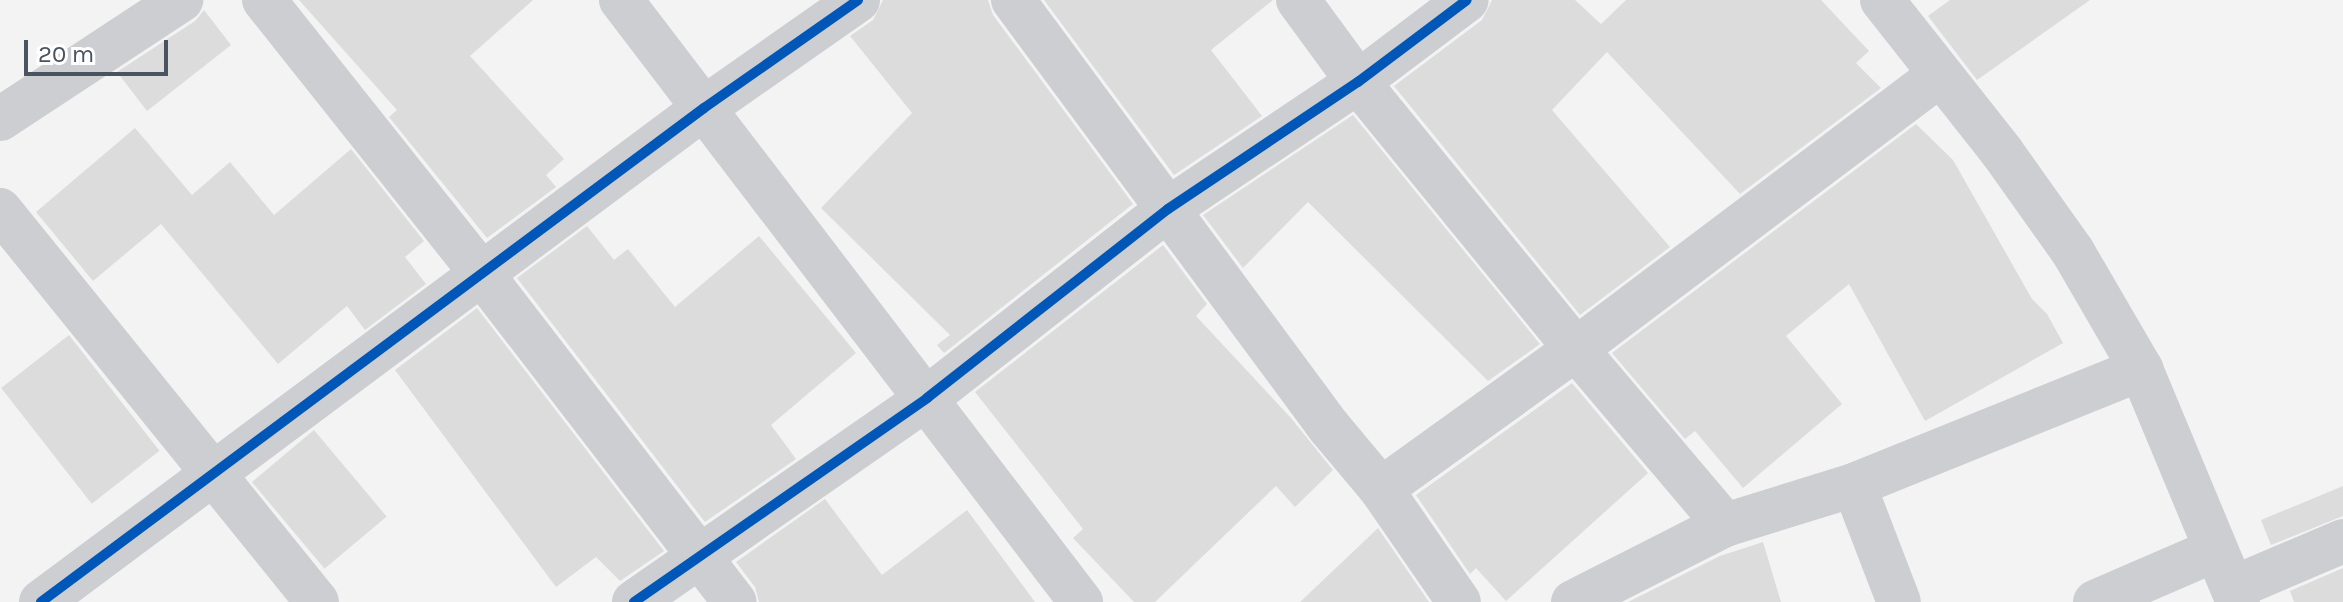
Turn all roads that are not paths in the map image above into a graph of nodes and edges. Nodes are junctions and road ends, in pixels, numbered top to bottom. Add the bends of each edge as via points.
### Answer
1 (181, 0) edge
2 (264, 0) edge
3 (621, 0) edge
4 (858, 0) edge
5 (1013, 0) edge
6 (1298, 0) edge
7 (1467, 0) edge
8 (1882, 0) edge
9 (1938, 76) junction
10 (1358, 82) junction
11 (704, 108) junction
12 (0, 119) edge
13 (1168, 209) junction
14 (0, 210) edge
15 (482, 274) junction
16 (1576, 349) junction
17 (2141, 369) junction
18 (927, 398) junction
19 (212, 474) junction
20 (1854, 485) junction
21 (1381, 489) junction
22 (1725, 525) junction
23 (2343, 541) edge
24 (699, 553) junction
25 (2229, 580) edge
26 (1598, 596) edge
27 (41, 602) edge
28 (317, 602) edge
29 (634, 602) edge
30 (735, 602) edge
31 (1081, 602) edge
32 (1459, 602) edge
33 (1899, 602) edge
34 (2095, 602) edge

1 - 12 street
2 - 15 street
3 - 11 street
4 - 11 street
5 - 13 street
6 - 10 street
7 - 10 street
8 - 9 street
9 - 16 street
9 - 17 street via 2002,152 2073,252
10 - 13 street
10 - 16 street
11 - 15 street
11 - 18 street
13 - 18 street
13 - 21 street
14 - 19 street
15 - 19 street
15 - 24 street
16 - 21 street
16 - 22 street
17 - 20 street
17 - 25 street
18 - 24 street
18 - 31 street
19 - 27 street
19 - 28 street
20 - 22 street
20 - 33 street
21 - 32 street
22 - 26 street
23 - 25 street
24 - 29 street
24 - 30 street
25 - 34 street

